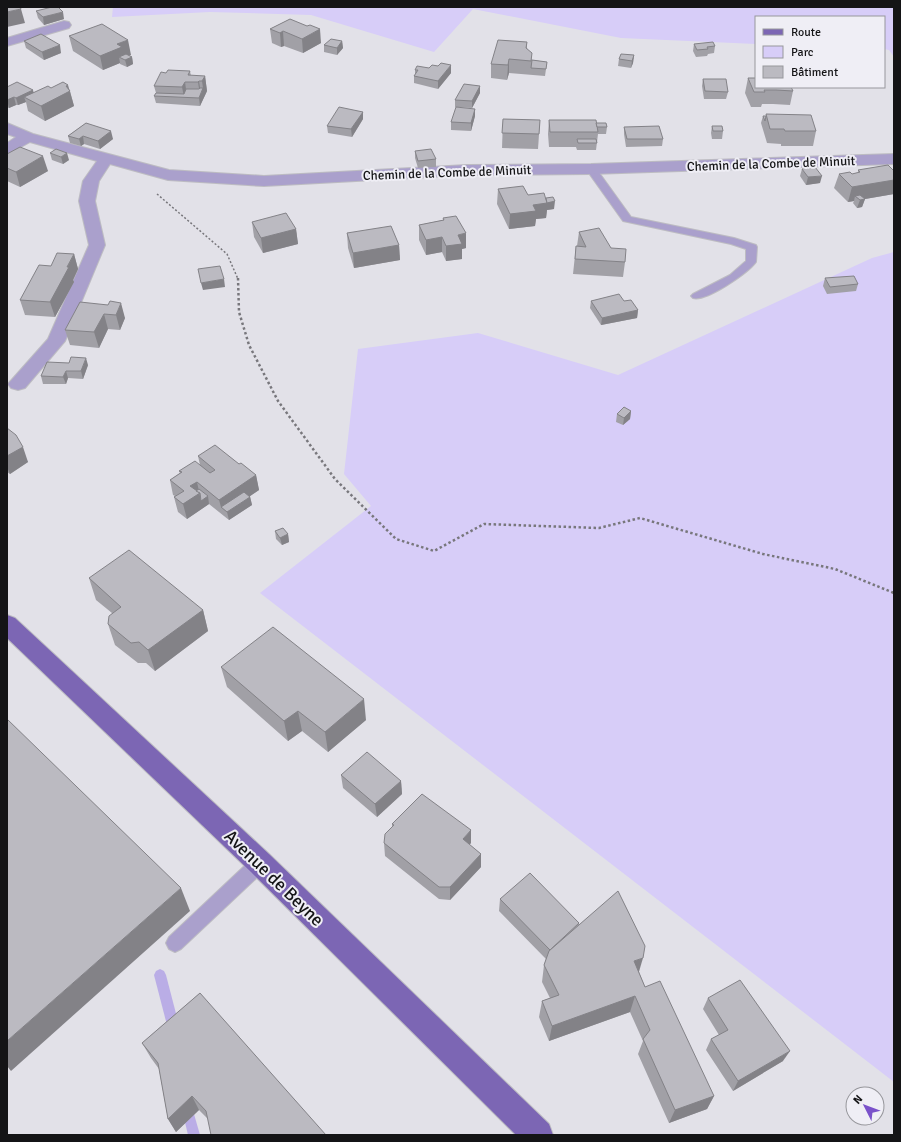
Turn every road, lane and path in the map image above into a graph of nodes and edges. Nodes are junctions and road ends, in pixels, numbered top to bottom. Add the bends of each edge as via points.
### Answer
1 (64, 25) dead end
2 (7, 42) edge
3 (7, 128) edge
4 (28, 137) junction
5 (7, 149) edge
6 (106, 159) junction
7 (894, 160) edge
8 (132, 166) junction
9 (591, 170) junction
10 (697, 296) dead end
11 (18, 384) dead end
12 (894, 593) edge
13 (7, 624) edge
14 (260, 863) junction
15 (175, 943) dead end
16 (538, 1135) edge

1 - 2 street
3 - 4 street, Chemin de la Combe de Minuit
4 - 5 street
4 - 6 street, Chemin de la Combe de Minuit
6 - 8 street, Chemin de la Combe de Minuit
6 - 11 street via 91,180 87,201 97,245 56,341
7 - 9 street, Chemin de la Combe de Minuit
8 - 9 street, Chemin de la Combe de Minuit via 168,175 264,181 467,170
8 - 12 path via 144,184 227,254 239,280 238,312 248,345 278,401 335,479 396,540 434,551 484,524 599,528 640,518 763,554 835,569
9 - 10 lane via 627,219 734,240 752,247 751,262 734,277
13 - 14 main road, Avenue de Beyne
14 - 15 lane
14 - 16 main road, Avenue de Beyne

